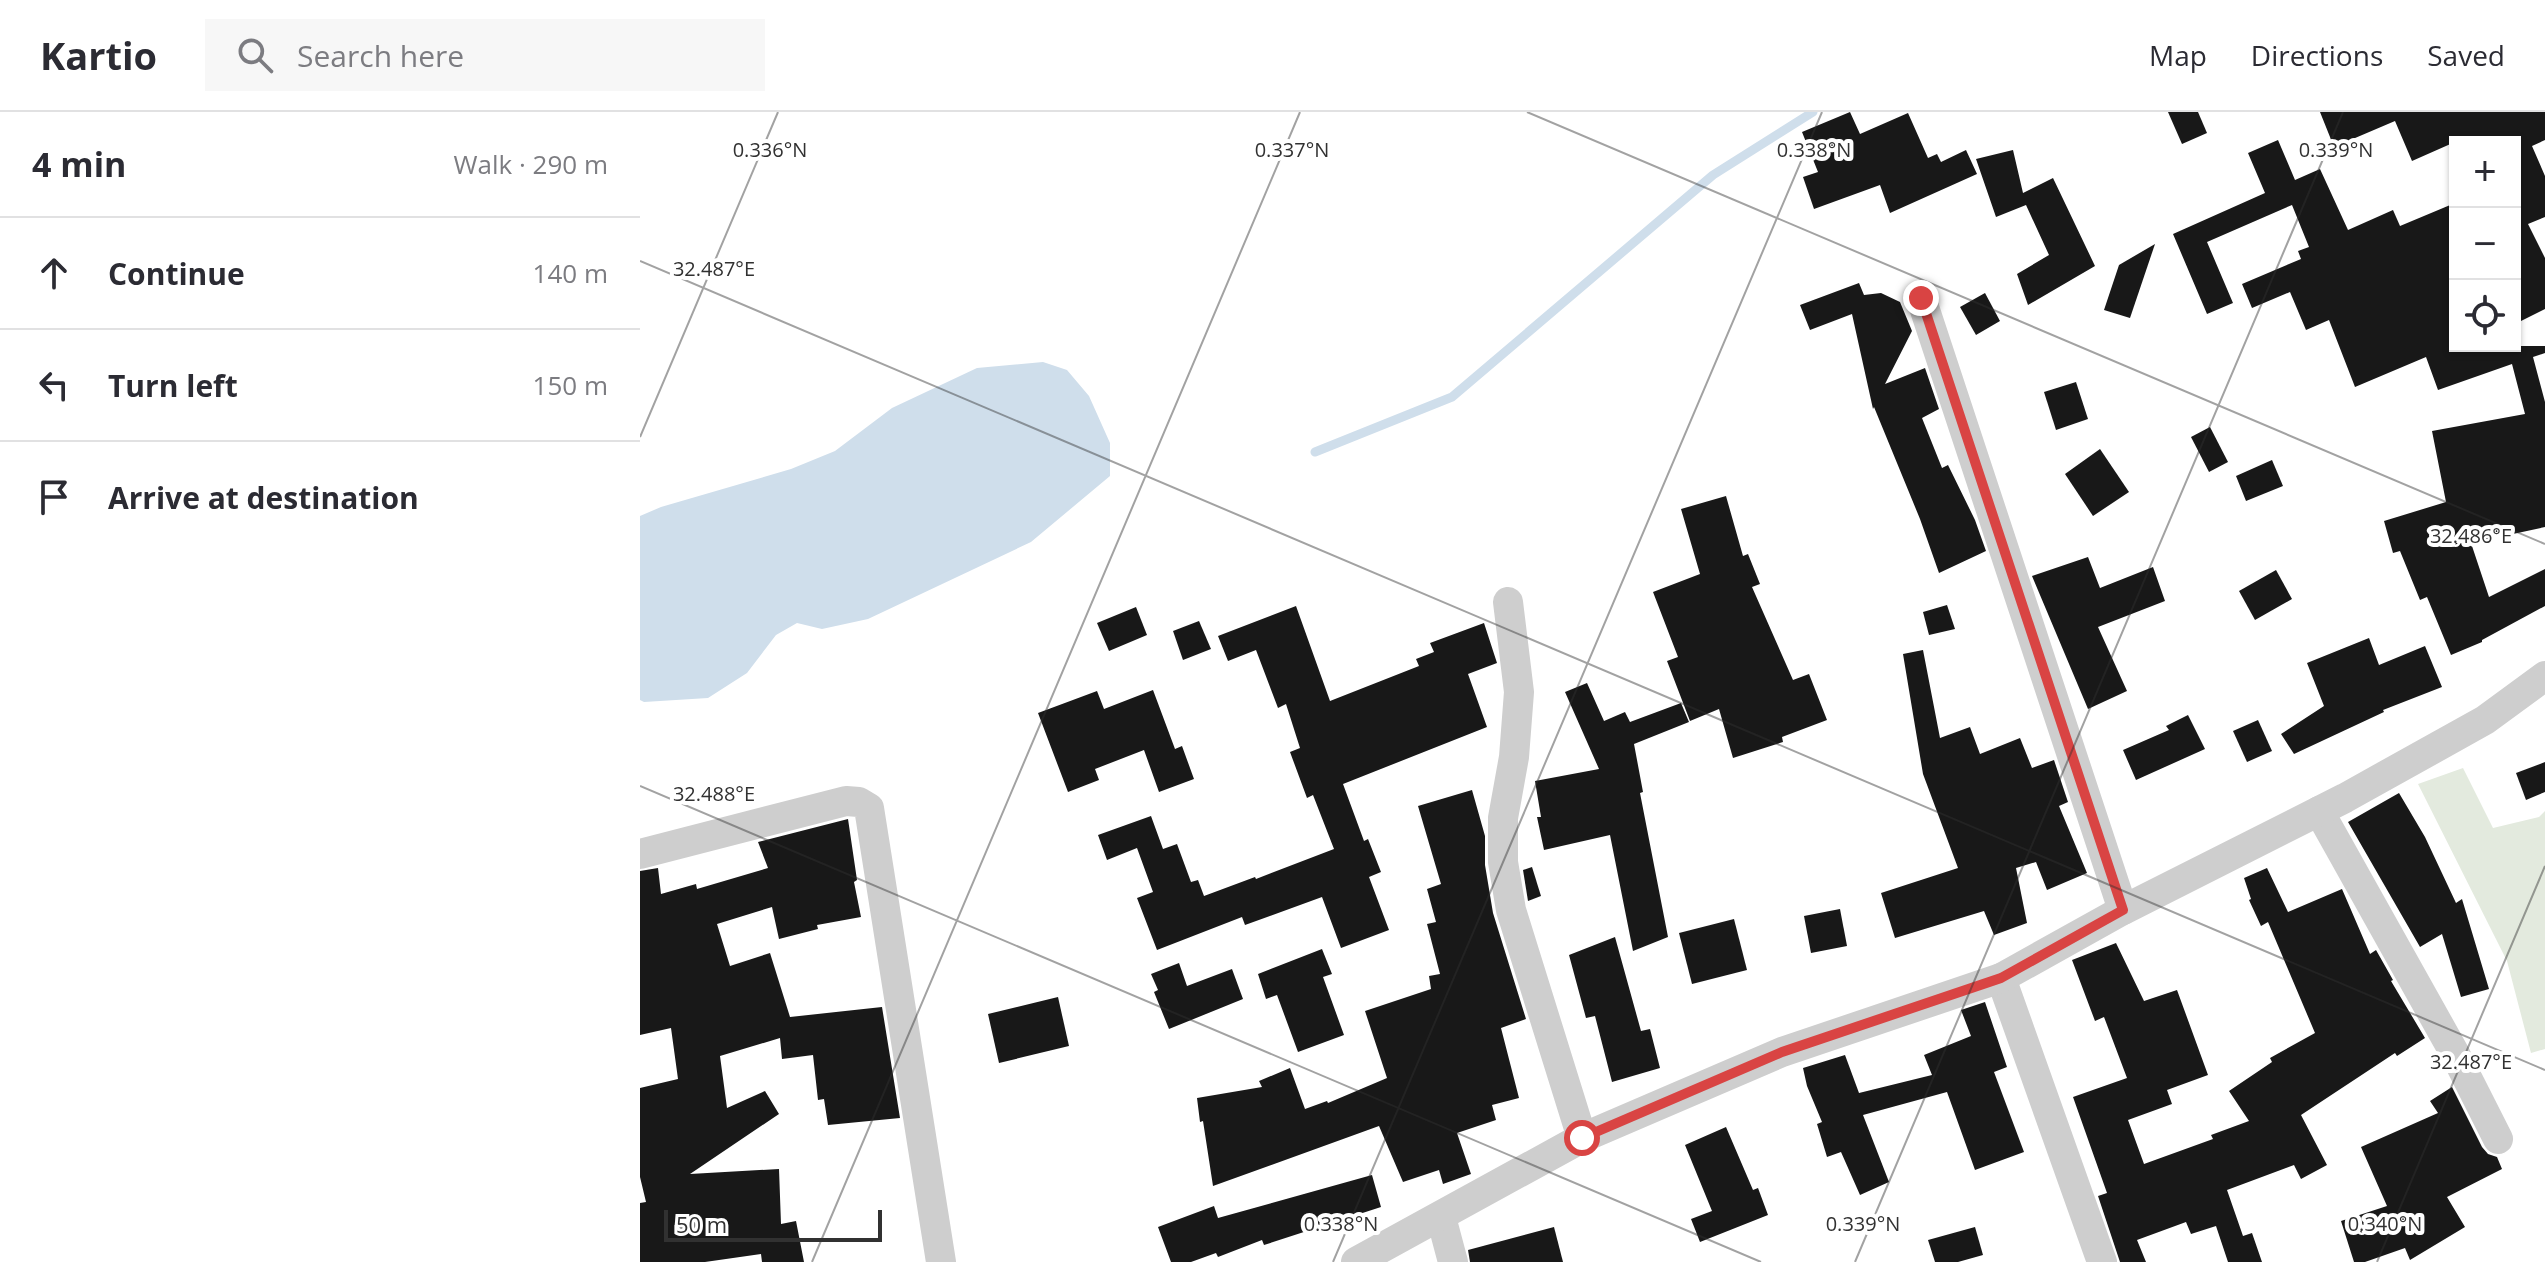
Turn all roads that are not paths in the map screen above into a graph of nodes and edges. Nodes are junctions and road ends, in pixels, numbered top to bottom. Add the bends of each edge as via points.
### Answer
1 (1921, 298) dead end
2 (1508, 602) dead end
3 (2545, 676) edge
4 (2319, 811) junction
5 (640, 854) edge
6 (2123, 910) junction
7 (2001, 978) junction
8 (1582, 1138) junction
9 (2498, 1139) dead end
10 (1441, 1217) junction
11 (941, 1262) edge
12 (1356, 1262) edge
13 (1453, 1262) edge
14 (2102, 1262) edge

1 - 6 street
2 - 8 street via 1519,692 1503,818 1503,862 1511,910
3 - 4 street via 2485,720
4 - 6 street
4 - 9 street
5 - 11 street via 846,801 869,808
6 - 7 street
7 - 8 street via 1782,1052
7 - 14 street
8 - 10 street
10 - 12 street
10 - 13 street

